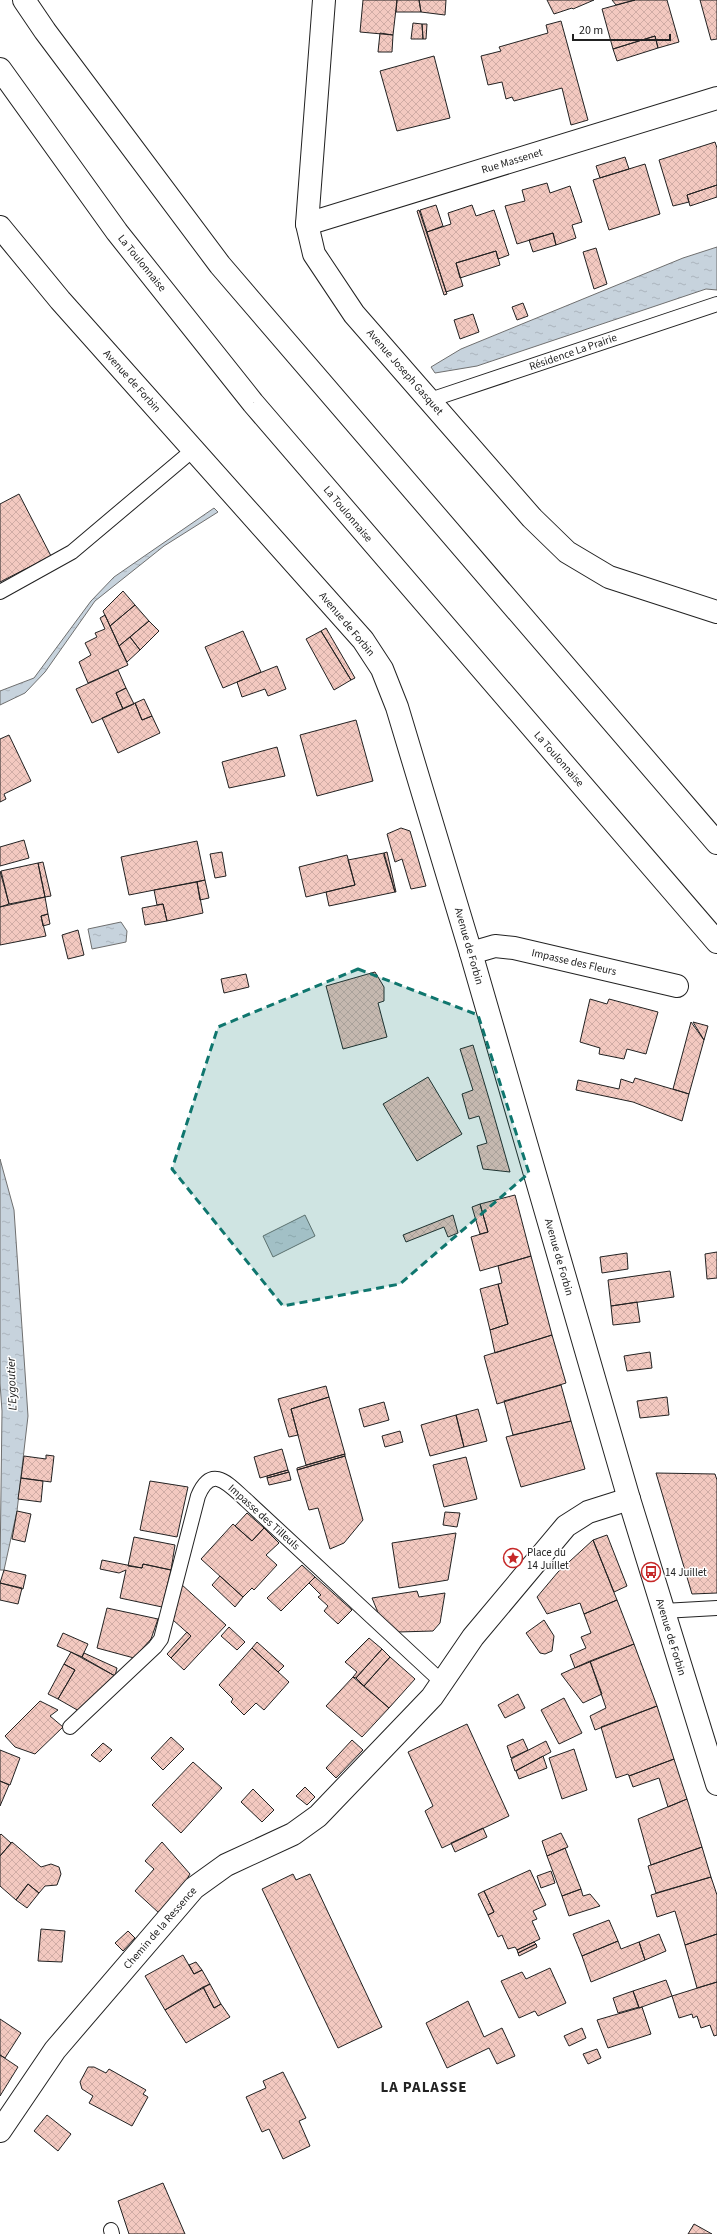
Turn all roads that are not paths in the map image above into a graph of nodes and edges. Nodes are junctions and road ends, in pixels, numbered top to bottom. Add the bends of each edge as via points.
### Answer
1 (24, 0) edge
2 (324, 0) edge
3 (0, 68) edge
4 (717, 98) edge
5 (307, 224) junction
6 (0, 227) edge
7 (717, 304) edge
8 (430, 400) junction
9 (193, 450) junction
10 (0, 592) edge
11 (717, 612) edge
12 (715, 840) edge
13 (717, 942) edge
14 (471, 952) junction
15 (677, 986) dead end
16 (629, 1499) junction
17 (717, 1608) edge
18 (663, 1611) junction
19 (443, 1683) junction
20 (70, 1727) dead end
21 (717, 1784) edge
22 (0, 2131) edge

1 - 12 main road via 220,265
2 - 5 main road, Avenue Joseph Gasquet
3 - 13 main road, La Toulonnaise via 117,232 253,403
4 - 5 main road, Rue Massenet
5 - 8 main road, Avenue Joseph Gasquet via 314,254 354,314
6 - 9 main road, Avenue de Forbin via 60,300
7 - 8 lane, Résidence La Prairie
8 - 11 main road, Avenue Joseph Gasquet via 532,518 567,552 609,577
9 - 10 lane via 72,552
9 - 14 main road, Avenue de Forbin via 363,640 382,669 397,707
14 - 15 main road, Impasse des Fleurs via 495,946 519,949
14 - 16 main road, Avenue de Forbin
16 - 18 main road, Avenue de Forbin
16 - 19 main road via 588,1512 566,1526 473,1637
17 - 18 lane
18 - 21 main road, Avenue de Forbin
19 - 20 lane, Impasse des Tilleuls via 246,1500 221,1479 212,1478 205,1482 198,1496 161,1639
19 - 22 main road, Chemin de la Ressence via 310,1823 293,1834 226,1865 194,1888 55,2050

